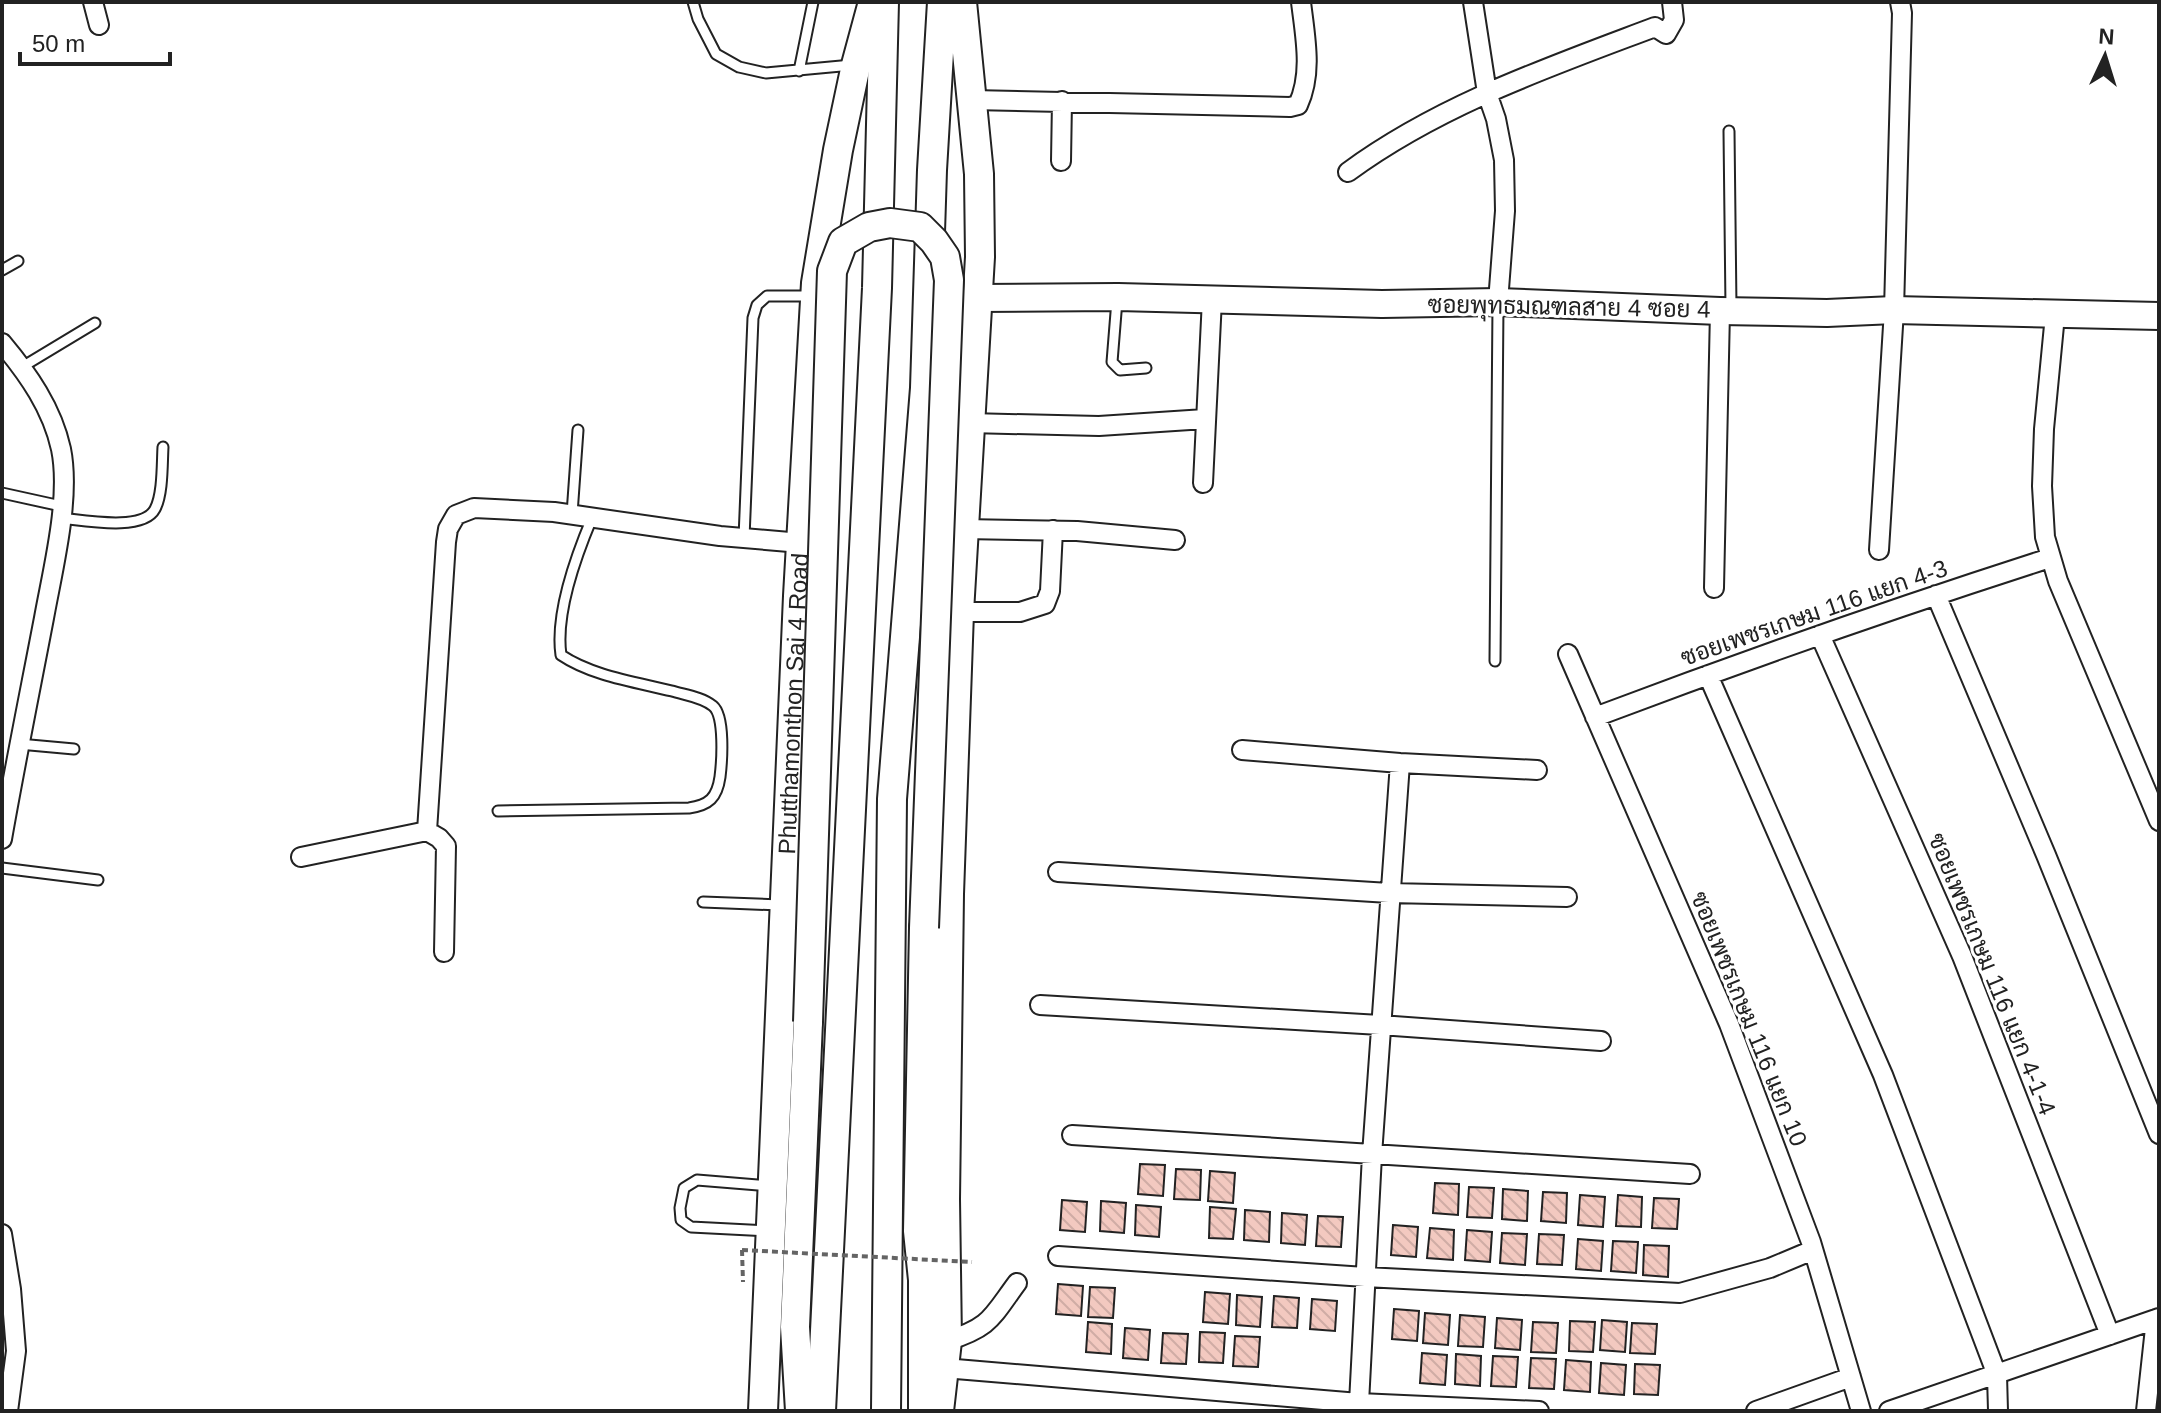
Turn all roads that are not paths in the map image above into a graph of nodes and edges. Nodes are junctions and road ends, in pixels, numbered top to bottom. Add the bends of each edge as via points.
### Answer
1 (93, 2) edge
2 (693, 2) edge
3 (813, 2) edge
4 (873, 2) edge
5 (884, 2) edge
6 (942, 2) edge
7 (962, 2) edge
8 (1301, 2) edge
9 (1473, 2) edge
10 (1672, 2) edge
11 (1901, 7) edge
12 (99, 25) dead end
13 (856, 65) junction
14 (799, 71) junction
15 (1487, 93) junction
16 (972, 100) junction
17 (1062, 101) junction
18 (1729, 131) dead end
19 (1061, 161) dead end
20 (1348, 172) dead end
21 (18, 261) dead end
22 (2, 270) edge
23 (816, 296) junction
24 (1118, 297) junction
25 (978, 298) junction
26 (1212, 299) junction
27 (1498, 302) junction
28 (1726, 310) junction
29 (1894, 310) junction
30 (2055, 315) junction
31 (2159, 316) edge
32 (95, 323) dead end
33 (2, 343) edge
34 (22, 367) junction
35 (1146, 368) dead end
36 (1205, 419) junction
37 (969, 423) junction
38 (578, 430) dead end
39 (163, 447) dead end
40 (1203, 483) dead end
41 (2, 493) edge
42 (61, 512) junction
43 (572, 514) junction
44 (592, 518) junction
45 (963, 529) junction
46 (1053, 530) junction
47 (744, 538) junction
48 (1175, 540) dead end
49 (801, 543) junction
50 (1879, 550) dead end
51 (2050, 558) junction
52 (1714, 588) dead end
53 (1936, 595) junction
54 (959, 612) junction
55 (1820, 635) junction
56 (1568, 654) dead end
57 (1495, 661) dead end
58 (1708, 675) junction
59 (1595, 717) junction
60 (19, 744) junction
61 (74, 749) dead end
62 (1242, 750) dead end
63 (1400, 763) junction
64 (1537, 770) dead end
65 (498, 811) dead end
66 (2159, 821) edge
67 (427, 831) junction
68 (2, 839) edge
69 (301, 857) dead end
70 (2, 868) edge
71 (1058, 872) dead end
72 (98, 880) dead end
73 (1389, 893) junction
74 (1567, 897) dead end
75 (703, 902) dead end
76 (785, 905) junction
77 (444, 952) dead end
78 (1040, 1005) dead end
79 (1380, 1025) junction
80 (1601, 1041) dead end
81 (2159, 1134) edge
82 (1072, 1135) dead end
83 (1372, 1155) junction
84 (1690, 1174) dead end
85 (773, 1187) junction
86 (771, 1231) junction
87 (918, 1231) junction
88 (3, 1240) edge
89 (1813, 1250) junction
90 (1058, 1256) dead end
91 (1365, 1277) junction
92 (1017, 1283) dead end
93 (2158, 1318) edge
94 (795, 1327) junction
95 (2110, 1335) junction
96 (946, 1354) junction
97 (1997, 1375) junction
98 (1851, 1377) junction
99 (1359, 1403) junction
100 (8, 1411) edge
101 (763, 1411) edge
102 (785, 1411) edge
103 (800, 1411) edge
104 (821, 1411) edge
105 (887, 1411) edge
106 (923, 1411) edge
107 (939, 1411) edge
108 (1539, 1411) edge
109 (1756, 1411) edge
110 (1861, 1411) edge
111 (1889, 1411) edge
112 (1998, 1411) edge
113 (2146, 1411) edge

1 - 12 street
2 - 14 lane via 716,54 766,73
3 - 14 lane
4 - 13 main road, Phutthamonthon Sai 4 Road
5 - 104 main road via 877,288
6 - 105 main road via 925,388 892,799
7 - 16 main road
8 - 17 street via 1306,77 1298,105
9 - 15 street
10 - 15 street via 1674,20 1666,34 1655,27
11 - 29 street
13 - 14 lane
13 - 23 main road, Phutthamonthon Sai 4 Road
15 - 20 street via 1380,148
15 - 27 street via 1504,160
16 - 17 street
16 - 25 main road via 979,174
17 - 19 street
18 - 28 lane
21 - 22 lane
23 - 47 lane via 767,296 753,318
23 - 49 main road, Phutthamonthon Sai 4 Road
24 - 25 street, ซอยพุทธมณฑลสาย 4 ซอย 4
24 - 26 street, ซอยพุทธมณฑลสาย 4 ซอย 4
24 - 35 lane via 1112,362 1120,370
25 - 37 main road
26 - 27 street, ซอยพุทธมณฑลสาย 4 ซอย 4
26 - 36 street
27 - 28 street, ซอยพุทธมณฑลสาย 4 ซอย 4
27 - 57 lane
28 - 29 street, ซอยพุทธมณฑลสาย 4 ซอย 4
28 - 52 street
29 - 30 street, ซอยพุทธมณฑลสาย 4 ซอย 4
29 - 50 street
30 - 31 street, ซอยพุทธมณฑลสาย 4 ซอย 4
30 - 51 street via 2042,486
32 - 34 lane
33 - 34 street
34 - 42 street via 47,409 61,449
36 - 37 street via 1099,426
36 - 40 street
37 - 45 main road
38 - 43 lane
39 - 42 lane via 154,512 123,524
41 - 42 lane
42 - 60 street
43 - 44 street
43 - 67 street via 474,508 456,515 448,529
44 - 47 street
44 - 65 lane via 575,561 558,637 561,655 572,663 714,706 721,720 715,797 704,806 689,808
45 - 46 street
45 - 54 main road
46 - 48 street
46 - 54 street via 1045,604 1020,612
47 - 49 street
49 - 76 main road, Phutthamonthon Sai 4 Road
51 - 53 street, ซอยเพชรเกษม 116 แยก 4-3
51 - 66 street
53 - 55 street, ซอยเพชรเกษม 116 แยก 4-3
53 - 81 street
54 - 96 main road via 949,940
55 - 58 street, ซอยเพชรเกษม 116 แยก 4-3
55 - 95 street, ซอยเพชรเกษม 116 แยก 4-1-4 via 1962,956
56 - 59 street, ซอยเพชรเกษม 116 แยก 10
58 - 59 street, ซอยเพชรเกษม 116 แยก 4-3
58 - 97 street via 1883,1075
59 - 89 street, ซอยเพชรเกษม 116 แยก 10 via 1729,1024
60 - 61 lane
60 - 68 street
62 - 63 street
63 - 64 street
63 - 73 street
67 - 69 street
67 - 77 street via 446,846
70 - 72 lane
71 - 73 street
73 - 74 street
73 - 79 street
75 - 76 lane
76 - 85 main road, Phutthamonthon Sai 4 Road
78 - 79 street
79 - 80 street
79 - 83 street
82 - 83 street
83 - 84 street
83 - 91 street
85 - 86 main road, Phutthamonthon Sai 4 Road
85 - 86 lane via 697,1180 684,1188 680,1208 681,1220 691,1227
86 - 101 main road, Phutthamonthon Sai 4 Road
87 - 94 main road, bridge via 949,280 945,257 920,227 890,223 869,227 843,242 832,271
87 - 105 main road
87 - 106 main road
88 - 100 street via 16,1351
89 - 91 street via 1680,1293
89 - 98 street, ซอยเพชรเกษม 116 แยก 10
90 - 91 street
91 - 99 street
92 - 96 street via 989,1321
93 - 95 street
93 - 113 street
94 - 102 main road
94 - 103 main road
95 - 97 street
96 - 99 street
96 - 107 main road
97 - 111 street
97 - 112 street
98 - 109 street
98 - 110 street, ซอยเพชรเกษม 116 แยก 10
99 - 108 street

